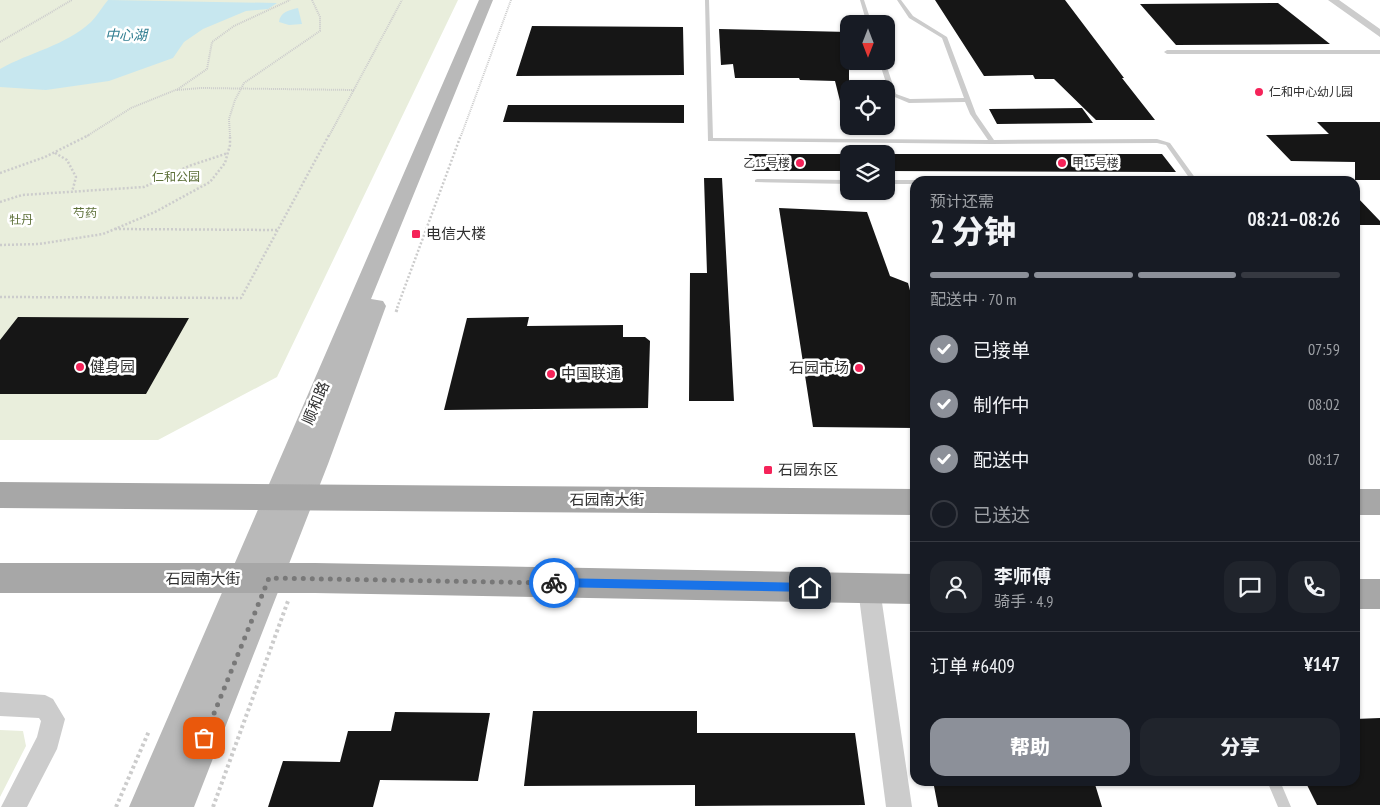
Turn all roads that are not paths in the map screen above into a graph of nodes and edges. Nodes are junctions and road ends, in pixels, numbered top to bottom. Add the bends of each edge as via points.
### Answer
1 (486, 0) edge
2 (498, 0) edge
3 (707, 0) edge
4 (862, 0) edge
5 (899, 0) edge
6 (1334, 0) edge
7 (867, 15) edge
8 (1380, 34) edge
9 (1167, 52) dead end
10 (1380, 52) edge
11 (885, 70) edge
12 (968, 100) junction
13 (992, 142) junction
14 (1191, 176) edge
15 (757, 181) dead end
16 (840, 182) edge
17 (895, 182) edge
18 (910, 182) edge
19 (0, 495) edge
20 (289, 497) junction
21 (910, 502) edge
22 (1360, 502) edge
23 (1380, 502) edge
24 (0, 578) edge
25 (256, 578) junction
26 (869, 589) junction
27 (910, 589) edge
28 (1360, 594) edge
29 (1380, 594) edge
30 (0, 704) edge
31 (1275, 786) edge
32 (14, 807) edge
33 (148, 807) edge
34 (176, 807) edge
35 (899, 807) edge
36 (1285, 807) edge

1 - 20 main road, 顺和路
2 - 20 main road, 顺和路 via 383,286
3 - 13 lane via 710,140
4 - 7 lane
5 - 12 lane via 911,17 944,37
6 - 8 street
9 - 10 lane
11 - 12 lane via 893,94 909,100
12 - 13 lane via 973,114
13 - 14 lane via 1157,140 1168,144
15 - 16 lane
17 - 18 lane
19 - 20 main road, 石园南大街
20 - 21 main road, 石园南大街
20 - 25 main road, 顺和路
22 - 23 main road
24 - 25 main road, 石园南大街
25 - 26 main road, 石园南大街
25 - 33 main road, 顺和路
25 - 34 main road, 顺和路
26 - 27 main road, 石园南大街
26 - 35 street
28 - 29 main road
30 - 32 street via 45,707 53,719 48,740
31 - 36 lane

